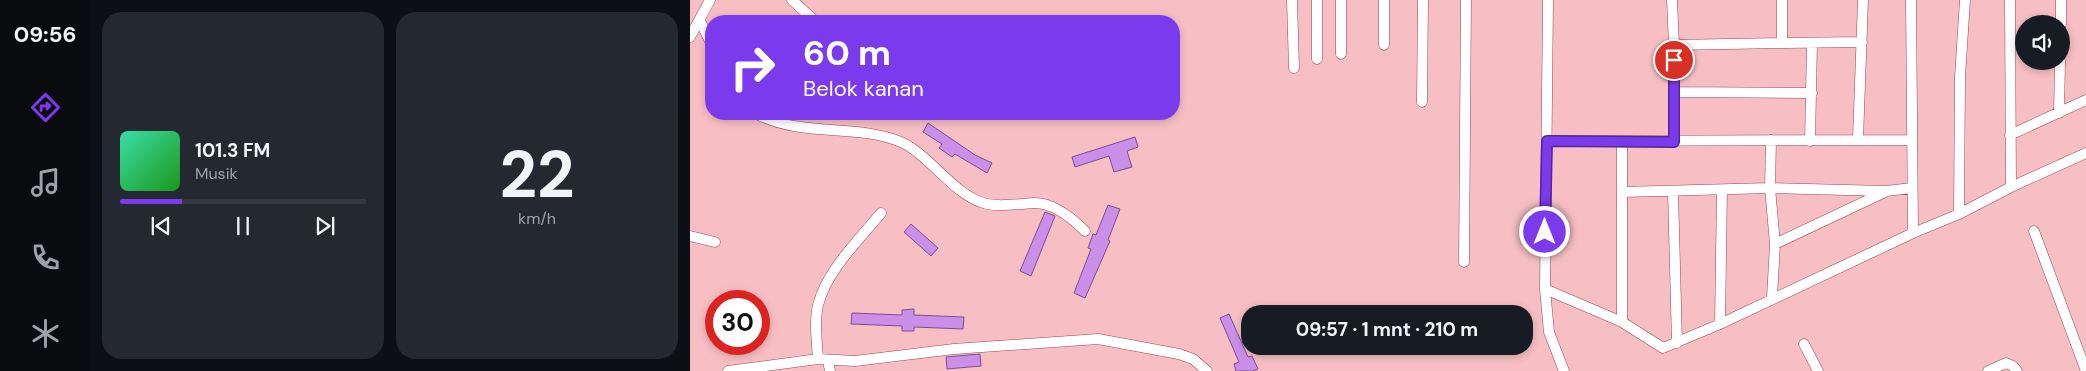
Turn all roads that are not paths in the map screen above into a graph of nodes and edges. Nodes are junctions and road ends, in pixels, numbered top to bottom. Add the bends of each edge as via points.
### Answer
1 (710, 0) edge
2 (792, 0) edge
3 (1292, 0) edge
4 (1317, 0) edge
5 (1341, 0) edge
6 (1384, 0) edge
7 (1423, 0) edge
8 (1466, 0) edge
9 (1548, 0) edge
10 (1672, 0) edge
11 (1782, 0) edge
12 (1863, 0) edge
13 (1911, 0) edge
14 (1965, 0) edge
15 (2010, 0) edge
16 (2061, 0) edge
17 (808, 15) edge
18 (2061, 15) edge
19 (700, 21) junction
20 (705, 31) edge
21 (690, 37) edge
22 (1862, 42) junction
23 (1782, 43) junction
24 (1812, 43) junction
25 (1384, 45) dead end
26 (1674, 45) junction
27 (1340, 54) dead end
28 (1316, 59) dead end
29 (1294, 68) dead end
30 (2060, 70) edge
31 (1674, 92) junction
32 (1812, 93) junction
33 (2086, 100) edge
34 (1422, 102) dead end
35 (2059, 113) junction
36 (773, 120) edge
37 (2010, 135) junction
38 (1858, 139) junction
39 (1771, 140) junction
40 (1912, 140) junction
41 (1547, 141) junction
42 (1810, 141) junction
43 (1622, 142) junction
44 (1674, 142) junction
45 (2086, 153) edge
46 (2011, 187) junction
47 (1770, 188) junction
48 (1912, 188) junction
49 (1722, 190) junction
50 (1673, 191) junction
51 (1886, 191) junction
52 (1622, 192) junction
53 (880, 213) dead end
54 (1959, 214) junction
55 (1085, 231) dead end
56 (2034, 232) dead end
57 (1913, 233) junction
58 (690, 236) edge
59 (715, 242) dead end
60 (1775, 244) junction
61 (1464, 262) dead end
62 (1545, 289) junction
63 (1772, 298) junction
64 (1622, 322) junction
65 (1720, 324) junction
66 (1677, 343) junction
67 (1804, 344) dead end
68 (823, 360) junction
69 (855, 361) junction
70 (728, 371) edge
71 (830, 371) edge
72 (860, 371) edge
73 (1207, 371) edge
74 (1564, 371) edge
75 (1818, 371) edge
76 (1988, 371) edge
77 (2017, 371) edge
78 (2086, 371) edge

1 - 19 street
2 - 17 street
3 - 29 street
4 - 28 street
5 - 27 street
6 - 25 street
7 - 34 street
8 - 61 street
9 - 41 street
10 - 26 street
11 - 23 street
12 - 22 street
13 - 40 street
14 - 54 street via 1960,77
15 - 37 street
16 - 18 street
19 - 20 street
19 - 21 street
22 - 24 street
22 - 38 street
23 - 24 street
23 - 26 street
24 - 32 street
26 - 31 street
30 - 35 street
31 - 32 street
31 - 44 street
32 - 42 street
33 - 35 street
35 - 37 street
36 - 55 street via 791,127 872,134 904,143 969,197 1001,206 1036,203 1059,210
37 - 46 street
38 - 40 street
38 - 42 street
39 - 42 street
39 - 44 street
39 - 47 street
40 - 48 street
41 - 43 street
41 - 62 street
43 - 44 street
43 - 52 street
45 - 46 street
46 - 54 street
47 - 49 street
47 - 51 street
47 - 60 street
48 - 51 street
48 - 57 street
49 - 50 street
49 - 65 street
50 - 52 street
50 - 66 street
51 - 60 street
52 - 64 street
53 - 68 street via 822,291 817,308
54 - 57 street
56 - 78 street
57 - 63 street
58 - 59 street
60 - 63 street
62 - 64 street
62 - 74 street via 1549,332
63 - 65 street
64 - 66 street via 1660,347
65 - 66 street
67 - 75 street
68 - 69 street
68 - 70 street
68 - 71 street
69 - 72 street
69 - 73 street via 954,349 1098,339 1179,354 1193,359
76 - 77 street via 2006,363

